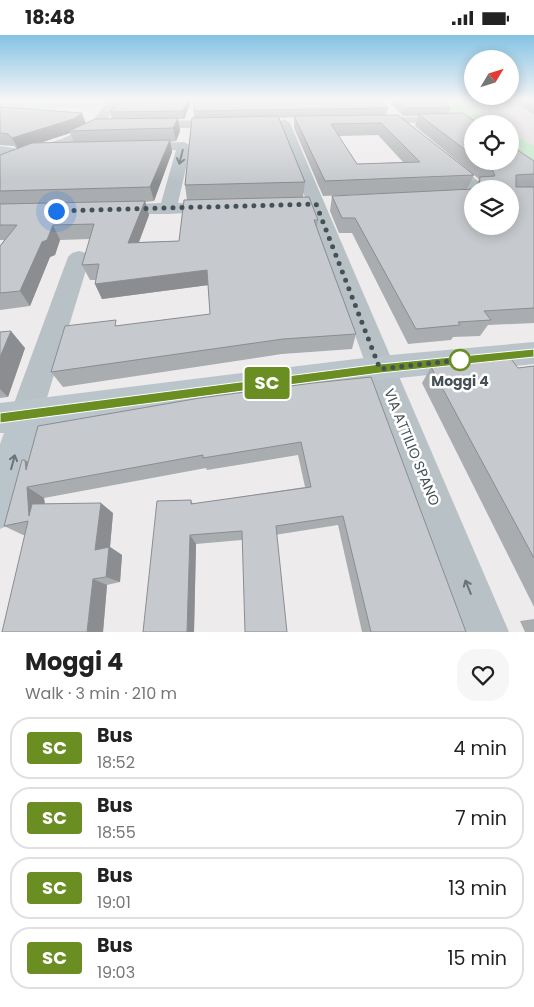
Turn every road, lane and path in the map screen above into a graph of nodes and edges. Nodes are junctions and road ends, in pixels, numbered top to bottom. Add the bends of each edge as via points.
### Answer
1 (88, 127) edge
2 (94, 127) edge
3 (286, 127) edge
4 (406, 127) edge
5 (414, 133) edge
6 (126, 148) edge
7 (88, 149) edge
8 (41, 151) junction
9 (436, 152) edge
10 (2, 156) edge
11 (469, 180) edge
12 (237, 207) edge
13 (168, 209) junction
14 (89, 210) edge
15 (79, 257) dead end
16 (534, 353) edge
17 (380, 369) junction
18 (13, 416) edge
19 (0, 509) edge
20 (486, 632) edge

1 - 10 street
2 - 8 street via 69,141
3 - 17 street, VIA ATTILIO SPANO
4 - 5 street
6 -> 13 street via 184,146
7 - 8 street
8 - 10 street
9 - 11 street
12 - 13 street
13 - 14 street
15 - 18 street
16 - 17 street
17 - 18 street
20 -> 17 street, VIA ATTILIO SPANO
19 -> 18 street

